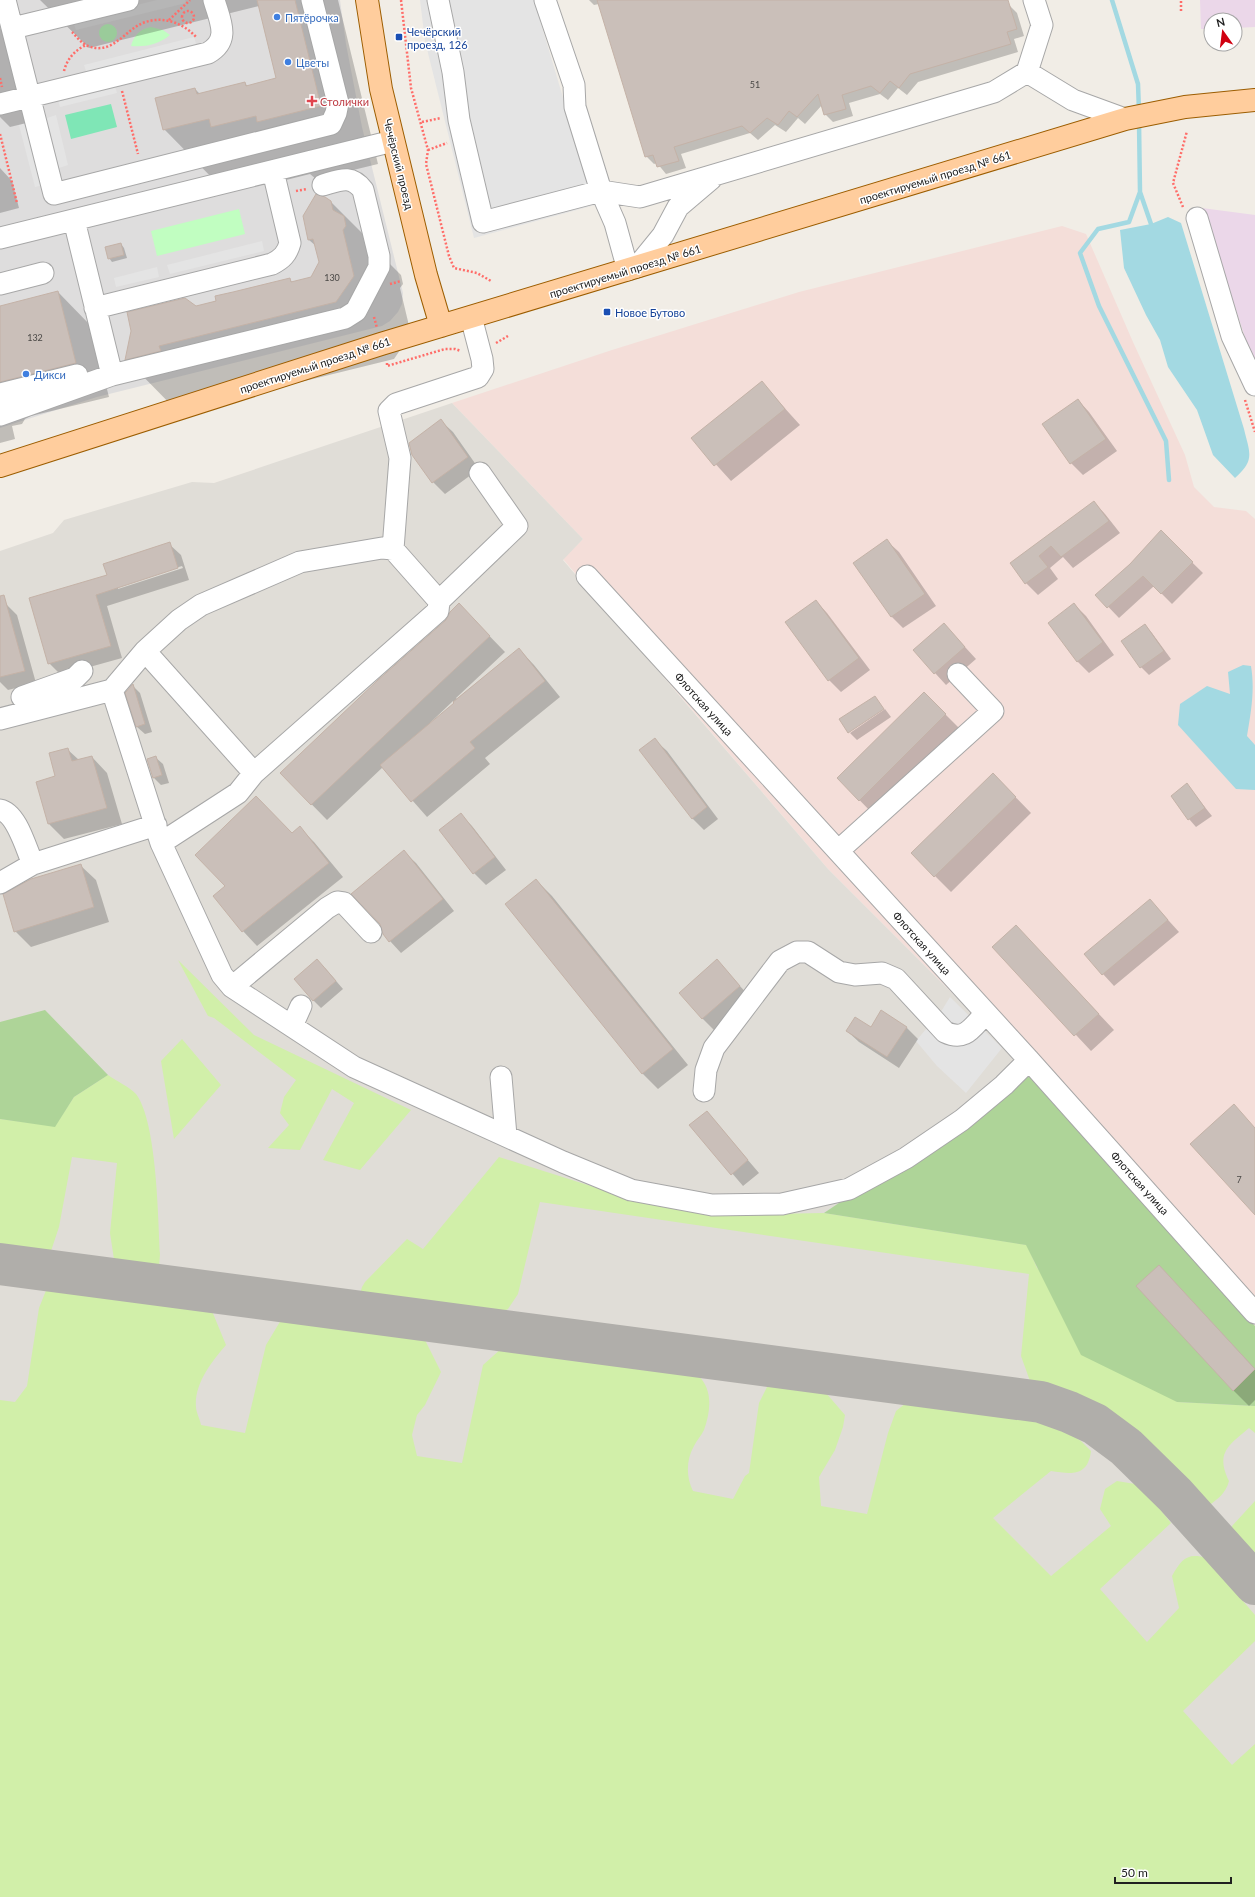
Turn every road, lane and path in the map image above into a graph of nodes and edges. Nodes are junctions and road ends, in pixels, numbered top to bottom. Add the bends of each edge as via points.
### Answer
1 (5, 0) edge
2 (128, 0) edge
3 (190, 0) edge
4 (214, 0) edge
5 (312, 0) edge
6 (367, 0) edge
7 (401, 0) edge
8 (438, 0) edge
9 (545, 0) edge
10 (1034, 0) edge
11 (1181, 0) edge
12 (182, 9) junction
13 (1181, 11) dead end
14 (185, 12) junction
15 (57, 18) junction
16 (168, 21) junction
17 (191, 23) junction
18 (12, 28) junction
19 (189, 30) junction
20 (86, 45) junction
21 (209, 52) junction
22 (1027, 72) junction
23 (118, 75) junction
24 (60, 89) junction
25 (30, 97) junction
26 (1255, 100) edge
27 (0, 104) edge
28 (1125, 119) junction
29 (453, 121) junction
30 (422, 122) junction
31 (0, 134) edge
32 (393, 141) junction
33 (273, 171) junction
34 (142, 172) junction
35 (717, 174) junction
36 (323, 184) joint
37 (601, 191) junction
38 (279, 196) junction
39 (17, 203) dead end
40 (1197, 218) dead end
41 (74, 220) junction
42 (0, 238) edge
43 (632, 269) junction
44 (43, 273) dead end
45 (491, 281) dead end
46 (0, 284) edge
47 (95, 308) junction
48 (471, 317) junction
49 (441, 326) junction
50 (466, 357) dead end
51 (386, 363) dead end
52 (111, 371) junction
53 (1255, 385) edge
54 (0, 394) edge
55 (0, 414) edge
56 (0, 466) edge
57 (480, 473) dead end
58 (393, 549) junction
59 (587, 576) dead end
60 (439, 602) junction
61 (145, 651) junction
62 (82, 671) dead end
63 (958, 674) dead end
64 (112, 690) junction
65 (22, 697) junction
66 (0, 719) edge
67 (254, 773) junction
68 (0, 810) edge
69 (158, 834) junction
70 (838, 851) junction
71 (32, 864) junction
72 (0, 883) edge
73 (371, 932) dead end
74 (232, 987) junction
75 (301, 1006) dead end
76 (986, 1013) junction
77 (292, 1026) junction
78 (1029, 1060) junction
79 (501, 1077) dead end
80 (704, 1091) dead end
81 (506, 1136) junction
82 (1255, 1312) edge

1 - 18 street
2 - 15 street
3 - 12 path
4 - 21 street via 222,32 217,48
5 - 34 street via 338,103 331,124
6 - 32 main road, Чечёрский проезд via 381,89
7 - 30 path via 411,88
8 - 29 street via 453,72
9 - 37 street via 574,85 575,107
10 - 22 street via 1042,25
11 - 13 path
12 - 14 path
12 - 16 path
14 - 17 path via 183,20
14 - 17 path via 194,14
15 - 18 street
15 - 20 path
16 - 19 path
16 - 20 path via 145,22 108,46
17 - 19 path
18 - 25 street
19 - 21 path
20 - 24 path via 71,56 65,66
21 - 23 street
22 - 28 street via 1073,100
22 - 35 street via 994,92
23 - 24 street
23 - 34 path
24 - 25 street
25 - 27 street
25 - 34 street via 54,194
26 - 28 main road, проектируемый проезд № 661 via 1185,107
28 - 43 main road, проектируемый проезд № 661
29 - 30 path
29 - 37 street via 483,222
30 - 45 path via 428,150 426,164 454,268 477,273
31 - 39 path
32 - 33 street
32 - 49 main road, Чечёрский проезд
33 - 38 street
33 - 41 street
35 - 37 street via 640,197
35 - 43 street via 678,207 662,235
36 - 38 path
36 - 52 street via 349,179 358,183 363,190 379,256 378,271 353,314 345,318
37 - 43 street
38 - 47 street via 290,243 282,259 272,264
40 - 53 street via 1232,336
41 - 42 street
41 - 47 street
43 - 48 main road, проектируемый проезд № 661
44 - 46 street
47 - 52 street
48 - 49 main road, проектируемый проезд № 661
48 - 58 street via 482,359 483,369 478,377 396,404 389,411 400,458
49 - 56 main road, проектируемый проезд № 661
50 - 51 path via 462,351 455,349 387,366
52 - 54 street
52 - 55 street
57 - 60 street via 517,526
58 - 60 street
58 - 61 street via 382,548 300,562 201,605 179,620
59 - 70 street, Флотская улица
60 - 67 street via 438,611
61 - 64 street
61 - 67 street
62 - 65 street via 75,678
63 - 70 street via 993,712
64 - 65 street
64 - 69 street
65 - 66 street
67 - 69 street via 238,793
68 - 71 street via 6,811 15,822
69 - 71 street
69 - 74 street via 222,975
70 - 76 street, Флотская улица
71 - 72 street
73 - 74 street via 344,903 337,902
74 - 77 street
75 - 77 street
76 - 78 street, Флотская улица
76 - 80 street via 964,1035 955,1037 945,1032 896,979 882,973 855,975 839,972 808,952 796,952 780,961 714,1048 706,1070
77 - 81 street via 354,1067
78 - 81 street via 962,1120 906,1158 849,1189 782,1204 712,1205 631,1190
78 - 82 street, Флотская улица
79 - 81 street

